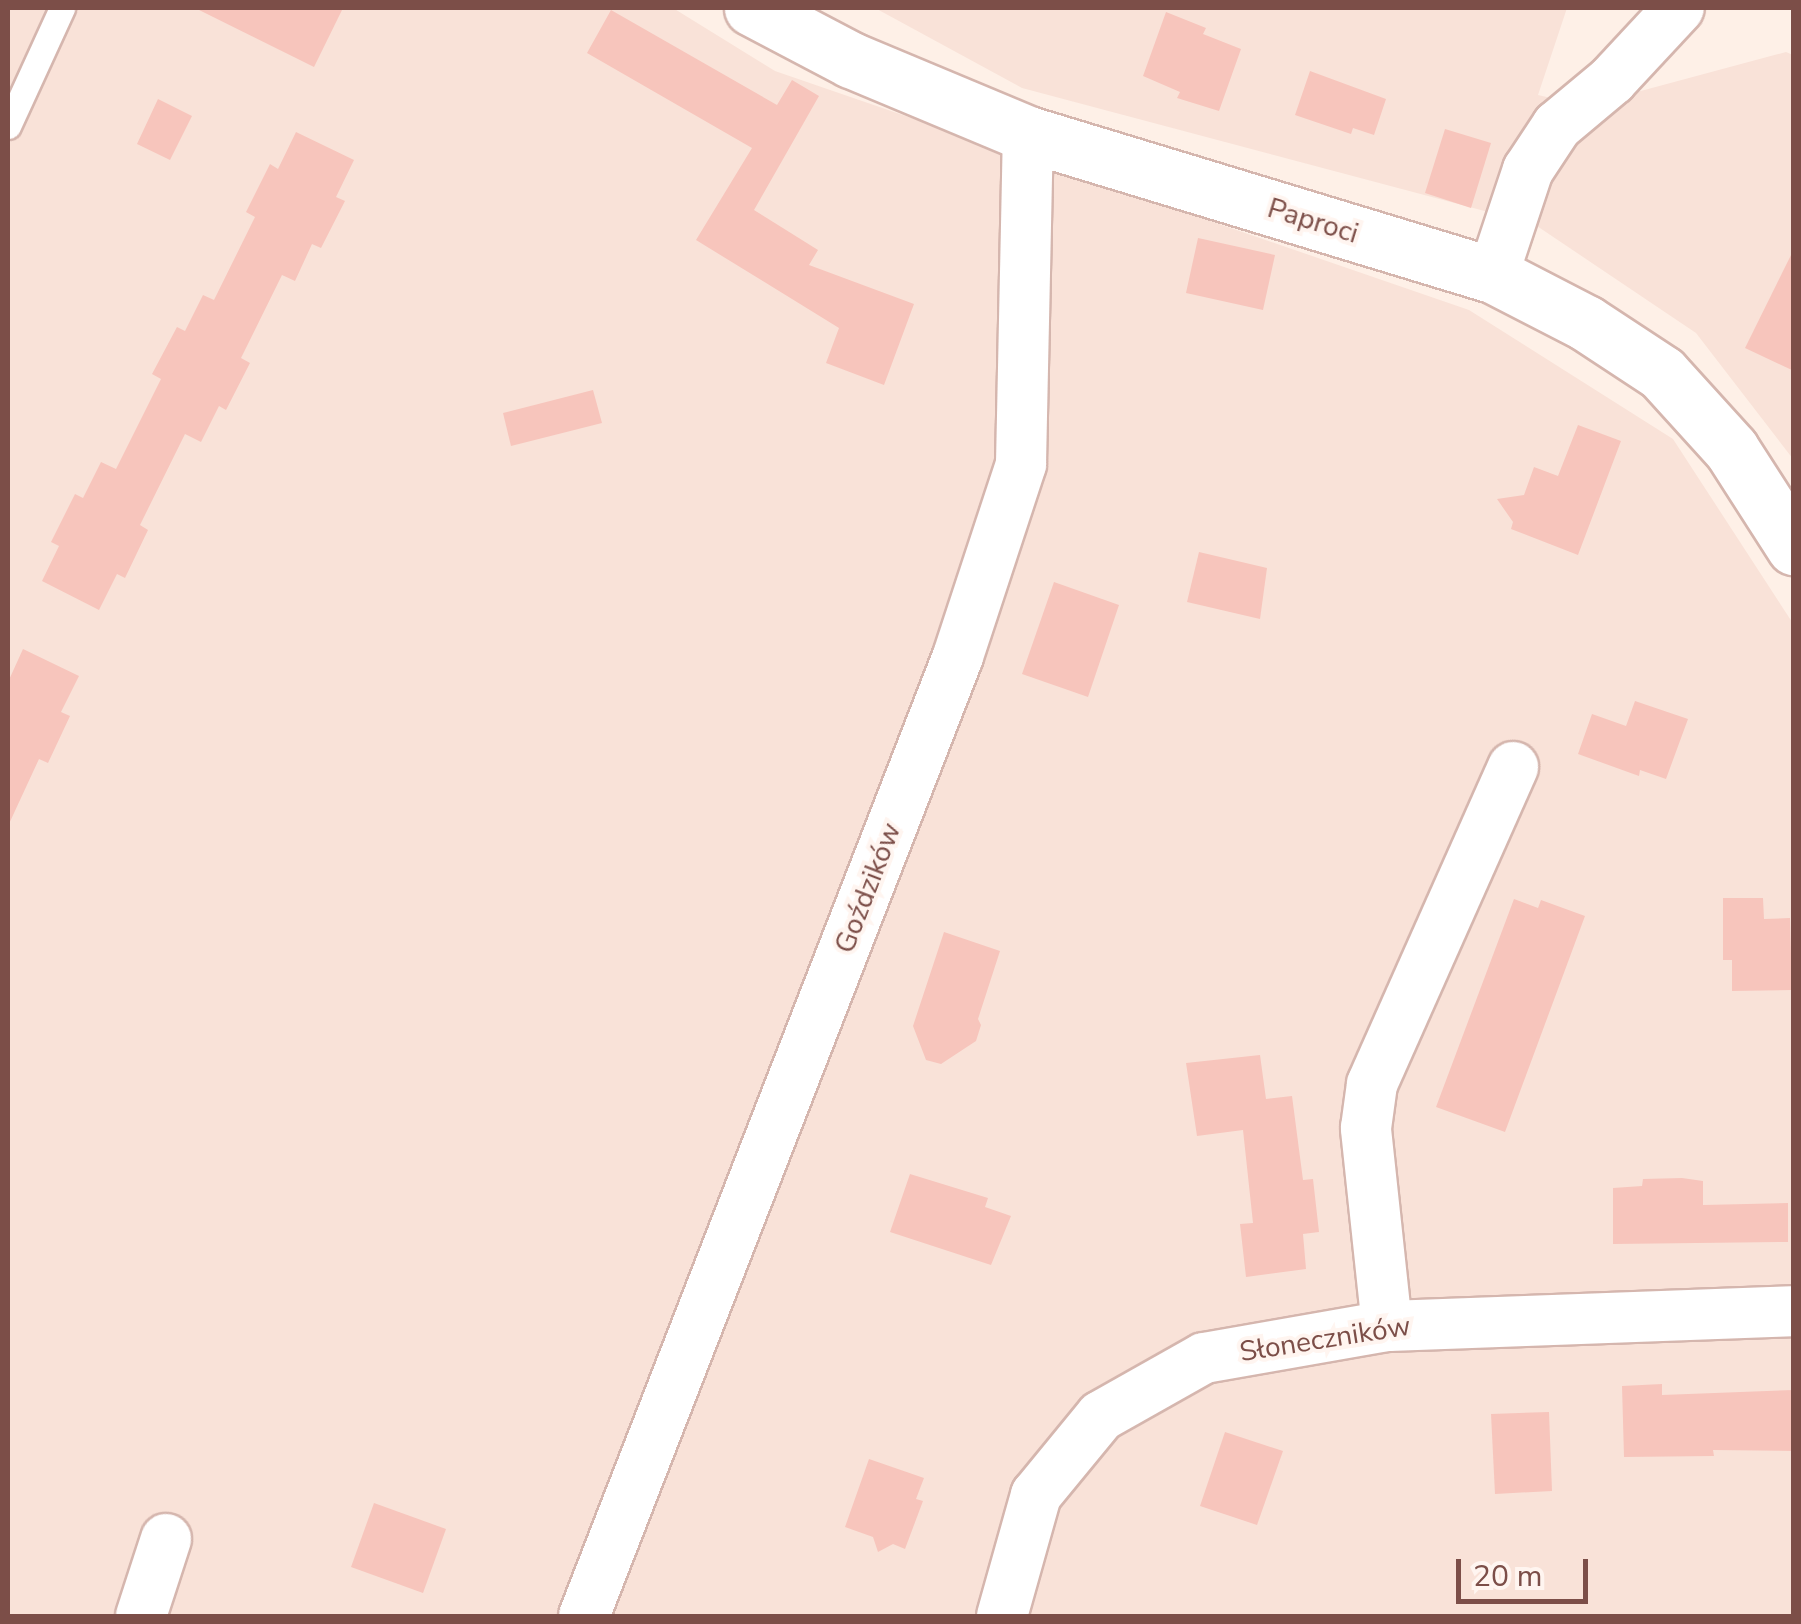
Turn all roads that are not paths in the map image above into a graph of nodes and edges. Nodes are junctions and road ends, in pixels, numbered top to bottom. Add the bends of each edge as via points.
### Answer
1 (62, 8) edge
2 (752, 8) edge
3 (1679, 8) edge
4 (8, 126) edge
5 (1028, 134) junction
6 (1494, 275) junction
7 (1792, 540) edge
8 (1513, 767) dead end
9 (1794, 1311) edge
10 (1387, 1326) junction
11 (166, 1539) dead end
12 (141, 1616) edge
13 (584, 1616) edge
14 (1002, 1616) edge

1 - 4 lane
2 - 5 street, Paproci via 851,60
3 - 6 street via 1612,80 1556,126 1528,170
5 - 6 street, Paproci
5 - 13 street, Goździków via 1021,464 958,656
6 - 7 street, Paproci via 1662,373 1730,450
8 - 10 street via 1372,1084 1366,1128
9 - 10 street, Słoneczników
10 - 14 street, Słoneczników via 1204,1358 1101,1416 1036,1495
11 - 12 street

